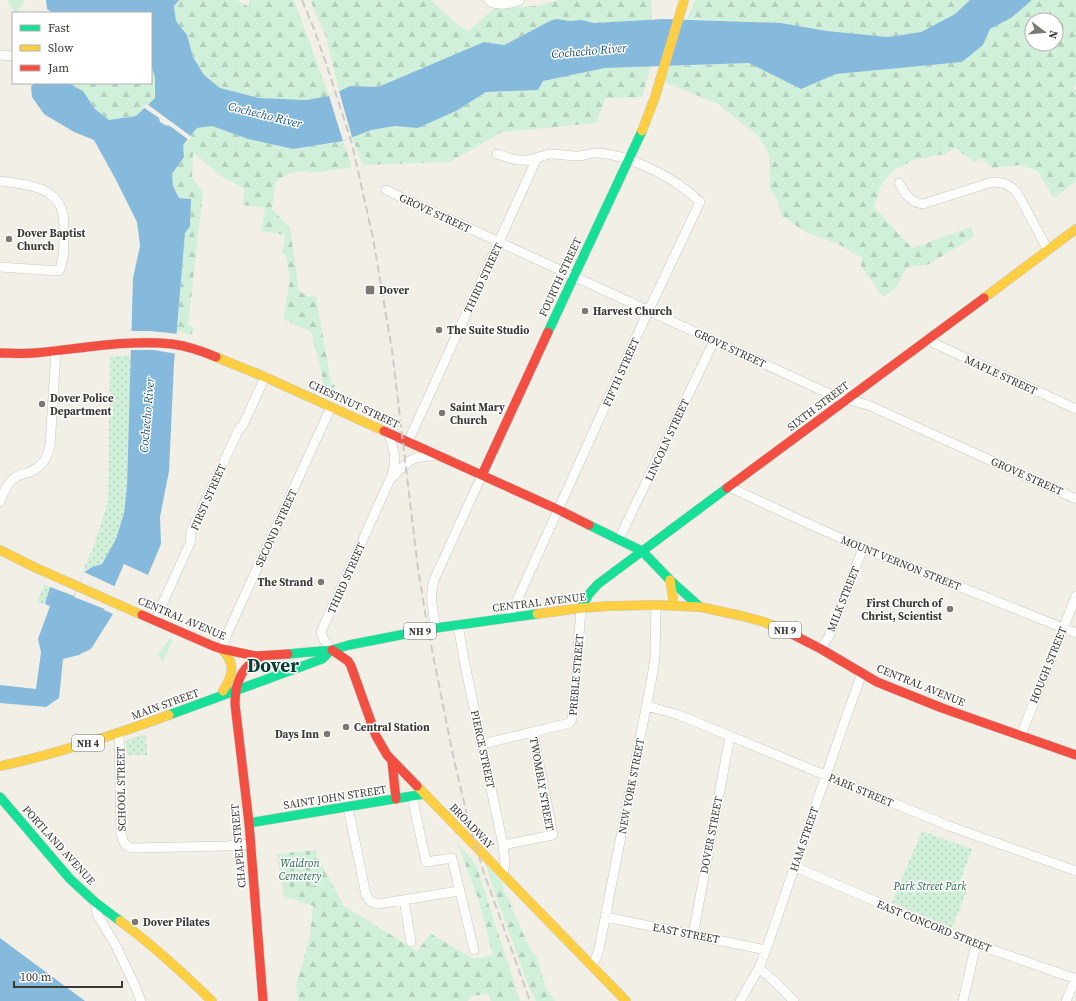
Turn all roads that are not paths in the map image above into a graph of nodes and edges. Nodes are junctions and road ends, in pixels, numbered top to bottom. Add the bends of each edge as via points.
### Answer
1 (520, 0) edge
2 (684, 0) edge
3 (489, 1) edge
4 (0, 55) edge
5 (12, 56) edge
6 (497, 154) dead end
7 (537, 158) junction
8 (629, 160) junction
9 (0, 181) edge
10 (899, 183) dead end
11 (386, 190) dead end
12 (1076, 229) edge
13 (499, 242) junction
14 (1048, 250) junction
15 (0, 267) edge
16 (573, 277) junction
17 (649, 311) junction
18 (927, 340) junction
19 (714, 341) junction
20 (56, 350) junction
21 (0, 353) edge
22 (265, 377) junction
23 (847, 399) junction
24 (331, 407) junction
25 (1076, 409) edge
26 (388, 433) junction
27 (408, 442) junction
28 (440, 456) junction
29 (482, 476) junction
30 (389, 482) junction
31 (729, 487) junction
32 (1076, 499) edge
33 (0, 502) edge
34 (561, 506) junction
35 (619, 539) junction
36 (863, 548) junction
37 (0, 550) edge
38 (642, 551) junction
39 (670, 580) junction
40 (1076, 596) edge
41 (656, 605) junction
42 (674, 605) junction
43 (700, 607) junction
44 (581, 608) junction
45 (509, 618) junction
46 (155, 620) junction
47 (458, 625) junction
48 (436, 628) junction
49 (1064, 628) junction
50 (1076, 633) edge
51 (222, 649) junction
52 (820, 649) junction
53 (332, 650) junction
54 (262, 656) junction
55 (257, 673) junction
56 (862, 673) junction
57 (235, 690) junction
58 (219, 696) junction
59 (647, 706) junction
60 (533, 732) junction
61 (119, 733) junction
62 (1021, 735) junction
63 (730, 736) junction
64 (482, 744) junction
65 (1076, 755) edge
66 (392, 762) junction
67 (0, 766) edge
68 (826, 775) junction
69 (424, 794) junction
70 (412, 796) junction
71 (0, 797) edge
72 (396, 799) junction
73 (348, 807) junction
74 (249, 823) junction
75 (251, 844) junction
76 (503, 845) junction
77 (794, 867) junction
78 (1076, 871) edge
79 (503, 874) junction
80 (459, 891) junction
81 (404, 900) junction
82 (95, 902) junction
83 (606, 917) junction
84 (693, 935) junction
85 (411, 942) dead end
86 (976, 944) junction
87 (474, 950) dead end
88 (766, 950) junction
89 (592, 966) junction
90 (759, 968) junction
91 (1076, 979) edge
92 (141, 1001) edge
93 (212, 1001) edge
94 (263, 1001) edge
95 (626, 1001) edge
96 (740, 1001) edge
97 (794, 1001) edge
98 (963, 1001) edge
99 (1066, 1001) edge

1 - 3 street via 508,4 494,4
2 - 8 main road, FOURTH STREET via 647,119
4 - 5 street
6 - 7 street via 515,160
7 - 8 street via 551,154 576,156 598,153
7 - 13 street, THIRD STREET
8 - 16 main road, FOURTH STREET
8 - 17 street, FIFTH STREET via 669,179 700,202
9 - 15 street via 34,186 53,196 62,210 64,226 64,246 59,272
10 - 14 street via 907,197 918,204 992,182 1007,184 1018,194
11 - 13 street, GROVE STREET
12 - 14 main road, SIXTH STREET
13 - 16 street, GROVE STREET
13 - 27 street, THIRD STREET
14 - 18 main road, SIXTH STREET
16 - 17 street, GROVE STREET
16 - 29 main road, FOURTH STREET
17 - 19 street, GROVE STREET
17 - 34 street, FIFTH STREET
18 - 23 main road, SIXTH STREET
18 - 25 street, MAPLE STREET
19 - 23 street, GROVE STREET via 834,396
19 - 35 street, LINCOLN STREET
20 - 21 main road, CHESTNUT STREET
20 - 22 main road, CHESTNUT STREET via 149,342 183,346
20 - 33 street via 48,454 36,470 12,479
22 - 24 main road, CHESTNUT STREET
22 - 46 street, FIRST STREET via 191,532 190,543
23 - 31 main road, SIXTH STREET
23 - 32 street, GROVE STREET via 868,405
24 - 26 main road, CHESTNUT STREET
24 - 51 street, SECOND STREET
26 - 27 main road, CHESTNUT STREET
26 - 30 street, THIRD STREET via 395,458
27 - 28 main road, CHESTNUT STREET
28 - 29 main road, CHESTNUT STREET
28 - 30 street, THIRD STREET via 423,456 410,460
29 - 34 main road, CHESTNUT STREET
29 - 48 street, FOURTH STREET via 438,568 431,589
30 - 53 street, THIRD STREET via 321,632
31 - 36 street, MOUNT VERNON STREET
31 - 38 main road, SIXTH STREET
34 - 35 main road, CHESTNUT STREET
34 - 45 street, FIFTH STREET
35 - 38 main road, CHESTNUT STREET
36 - 49 street, MOUNT VERNON STREET
36 - 52 street, MILK STREET via 829,636
37 - 46 main road, CENTRAL AVENUE
38 - 39 main road, CHESTNUT STREET
38 - 44 main road, SIXTH STREET via 598,584 588,594
39 - 42 main road
39 - 43 main road, CHESTNUT STREET
40 - 49 street, HOUGH STREET
41 - 42 main road, CENTRAL AVENUE / NH 9
41 - 44 main road, CENTRAL AVENUE / NH 9
41 - 59 street, NEW YORK STREET via 655,657
42 - 43 main road, CENTRAL AVENUE / NH 9
43 - 52 main road, CENTRAL AVENUE / NH 9 via 764,622
44 - 45 main road, CENTRAL AVENUE / NH 9
44 - 60 street, PREBLE STREET via 572,719 566,724
45 - 47 main road, CENTRAL AVENUE / NH 9
46 - 51 main road, CENTRAL AVENUE
47 - 48 main road, CENTRAL AVENUE / NH 9
47 - 64 street, PIERCE STREET
48 - 53 main road, CENTRAL AVENUE / NH 9 via 349,644
49 - 50 street, MOUNT VERNON STREET
49 - 62 street, HOUGH STREET
51 - 54 main road, CENTRAL AVENUE
51 - 58 main road via 229,655 232,671
52 - 56 main road, CENTRAL AVENUE / NH 9
53 - 54 main road, CENTRAL AVENUE
53 - 55 main road, MAIN STREET / NH 9 via 322,659
53 - 66 main road, BROADWAY via 348,660 352,666 376,736
54 - 55 main road
55 - 57 main road, MAIN STREET / NH 9
55 - 57 main road via 247,667
56 - 62 main road, CENTRAL AVENUE / NH 9 via 942,708
56 - 68 street, HAM STREET
57 - 58 main road, MAIN STREET / NH 4
57 - 74 main road, CHAPEL STREET
58 - 61 main road, MAIN STREET / NH 4
59 - 63 street, PARK STREET via 679,715
59 - 83 street, NEW YORK STREET
60 - 64 street, PREBLE STREET
60 - 76 street, TWOMBLY STREET via 553,835
61 - 67 main road, MAIN STREET / NH 4 via 53,754
61 - 75 street, SCHOOL STREET via 121,834 128,847
62 - 65 main road, CENTRAL AVENUE / NH 9
63 - 68 street, PARK STREET
63 - 84 street, DOVER STREET
64 - 76 street, PIERCE STREET
66 - 69 main road, BROADWAY
66 - 72 main road
68 - 77 street, HAM STREET
68 - 78 street, PARK STREET via 949,826
69 - 70 main road, SAINT JOHN STREET
69 - 79 main road, BROADWAY
70 - 72 main road, SAINT JOHN STREET
70 - 80 street via 426,862 452,858
71 - 82 main road, PORTLAND AVENUE via 70,879
72 - 73 main road, SAINT JOHN STREET
73 - 74 main road, SAINT JOHN STREET
73 - 81 street via 368,899 378,904
74 - 75 main road, CHAPEL STREET
75 - 94 main road, CHAPEL STREET
76 - 79 street, PIERCE STREET
77 - 86 street, EAST CONCORD STREET
77 - 88 street, HAM STREET
79 - 89 main road, BROADWAY
80 - 81 street
80 - 87 street
81 - 85 street
82 - 92 street via 97,914 116,946
82 - 93 main road, PORTLAND AVENUE via 134,931
83 - 84 street, EAST STREET
83 - 89 street, NEW YORK STREET via 599,949
84 - 88 street, EAST STREET
86 - 91 street, EAST CONCORD STREET
86 - 98 street
88 - 90 street, HAM STREET
89 - 95 main road, BROADWAY
90 - 96 street, HAM STREET
90 - 97 street
91 - 99 street

